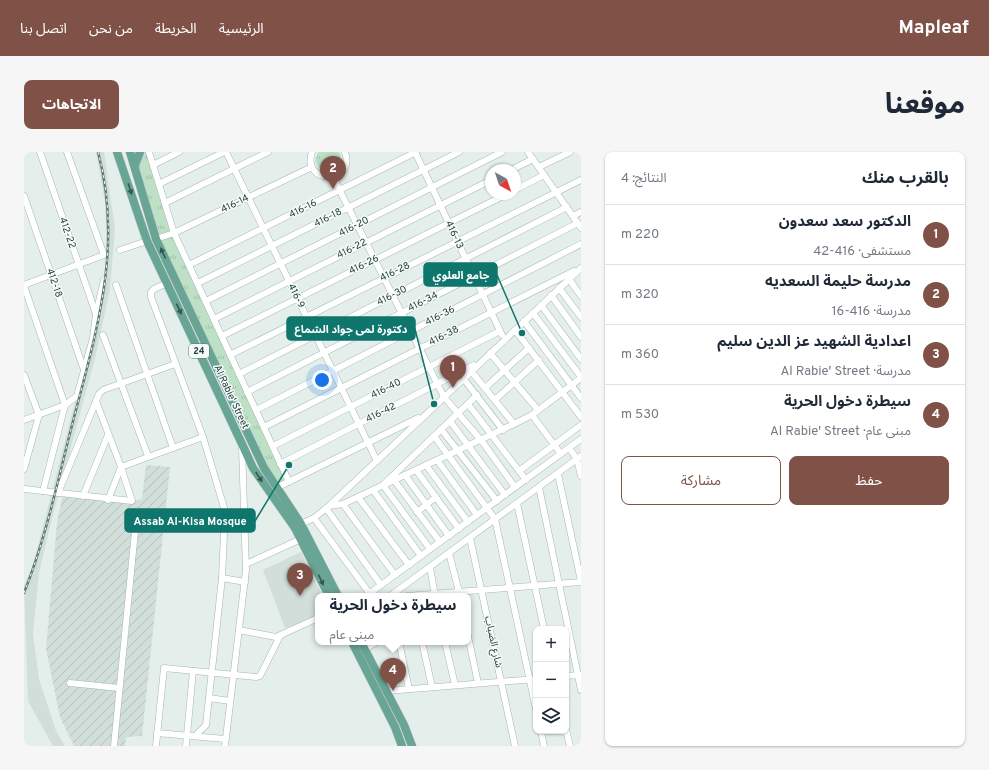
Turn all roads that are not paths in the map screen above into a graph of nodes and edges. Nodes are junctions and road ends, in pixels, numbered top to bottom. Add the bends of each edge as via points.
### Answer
1 (40, 152) edge
2 (67, 152) edge
3 (131, 152) edge
4 (140, 152) edge
5 (149, 152) edge
6 (179, 152) edge
7 (225, 152) edge
8 (268, 152) edge
9 (312, 152) edge
10 (345, 152) edge
11 (415, 152) edge
12 (459, 152) edge
13 (502, 152) edge
14 (528, 152) edge
15 (570, 152) edge
16 (118, 155) edge
17 (533, 159) junction
18 (153, 165) junction
19 (521, 165) edge
20 (135, 166) junction
21 (312, 167) junction
22 (539, 167) junction
23 (234, 169) junction
24 (423, 170) junction
25 (544, 175) junction
26 (333, 177) junction
27 (581, 180) edge
28 (485, 183) edge
29 (159, 184) junction
30 (432, 187) junction
31 (521, 187) edge
32 (340, 190) junction
33 (556, 192) junction
34 (24, 196) edge
35 (248, 198) junction
36 (495, 200) edge
37 (165, 203) junction
38 (440, 205) junction
39 (567, 207) junction
40 (349, 208) junction
41 (581, 212) edge
42 (573, 216) junction
43 (449, 223) junction
44 (357, 225) junction
45 (580, 225) edge
46 (263, 228) junction
47 (174, 233) junction
48 (156, 239) junction
49 (147, 241) junction
50 (457, 241) junction
51 (366, 242) junction
52 (581, 244) edge
53 (272, 246) junction
54 (120, 250) dead end
55 (466, 259) junction
56 (375, 260) junction
57 (280, 264) junction
58 (78, 265) junction
59 (189, 265) junction
60 (579, 269) edge
61 (51, 275) junction
62 (474, 276) junction
63 (384, 278) junction
64 (581, 278) edge
65 (569, 279) junction
66 (104, 280) dead end
67 (289, 282) junction
68 (167, 284) junction
69 (198, 284) junction
70 (24, 285) edge
71 (116, 285) dead end
72 (559, 288) junction
73 (483, 294) junction
74 (551, 295) junction
75 (393, 296) junction
76 (581, 296) edge
77 (297, 298) junction
78 (206, 301) junction
79 (541, 305) junction
80 (491, 312) junction
81 (402, 313) junction
82 (533, 313) junction
83 (96, 314) junction
84 (306, 317) junction
85 (581, 317) edge
86 (214, 319) junction
87 (524, 321) junction
88 (515, 330) junction
89 (410, 331) junction
90 (500, 331) junction
91 (103, 335) dead end
92 (315, 335) junction
93 (222, 336) junction
94 (581, 337) edge
95 (504, 340) junction
96 (529, 348) junction
97 (419, 349) junction
98 (324, 353) junction
99 (490, 353) junction
100 (230, 355) junction
101 (581, 359) edge
102 (539, 360) junction
103 (481, 362) junction
104 (175, 364) junction
105 (429, 367) junction
106 (505, 369) junction
107 (84, 370) junction
108 (333, 371) junction
109 (471, 371) junction
110 (239, 374) junction
111 (24, 375) edge
112 (148, 375) junction
113 (463, 378) junction
114 (581, 378) edge
115 (516, 381) junction
116 (122, 384) junction
117 (437, 384) junction
118 (572, 385) junction
119 (486, 387) junction
120 (341, 388) junction
121 (248, 392) junction
122 (562, 392) junction
123 (477, 395) junction
124 (444, 397) junction
125 (581, 398) edge
126 (496, 399) junction
127 (96, 401) junction
128 (468, 404) junction
129 (65, 405) junction
130 (350, 407) junction
131 (256, 410) junction
132 (538, 410) junction
133 (459, 412) junction
134 (39, 414) junction
135 (424, 414) junction
136 (532, 414) junction
137 (581, 417) edge
138 (24, 420) edge
139 (450, 420) junction
140 (359, 424) junction
141 (514, 424) junction
142 (581, 426) edge
143 (264, 427) junction
144 (441, 429) junction
145 (503, 430) junction
146 (108, 435) junction
147 (493, 435) junction
148 (434, 436) junction
149 (203, 437) junction
150 (249, 437) junction
151 (581, 439) edge
152 (481, 440) junction
153 (368, 443) junction
154 (242, 444) junction
155 (554, 445) junction
156 (273, 446) junction
157 (469, 446) junction
158 (173, 448) junction
159 (569, 448) junction
160 (459, 450) junction
161 (561, 454) junction
162 (448, 455) junction
163 (148, 456) junction
164 (579, 458) edge
165 (437, 460) junction
166 (377, 461) junction
167 (280, 464) junction
168 (426, 465) junction
169 (121, 467) junction
170 (24, 469) edge
171 (416, 470) junction
172 (519, 471) junction
173 (558, 474) junction
174 (405, 475) junction
175 (581, 476) edge
176 (394, 480) junction
177 (526, 480) junction
178 (289, 482) junction
179 (383, 485) junction
180 (515, 487) junction
181 (539, 487) junction
182 (276, 488) junction
183 (24, 489) edge
184 (373, 490) junction
185 (43, 491) junction
186 (58, 493) junction
187 (505, 495) junction
188 (83, 496) junction
189 (358, 496) junction
190 (436, 497) junction
191 (108, 500) junction
192 (497, 501) junction
193 (517, 503) junction
194 (343, 504) junction
195 (426, 504) junction
196 (328, 507) junction
197 (487, 508) junction
198 (445, 510) junction
199 (137, 511) dead end
200 (417, 512) junction
201 (477, 515) junction
202 (226, 517) junction
203 (314, 518) junction
204 (436, 518) junction
205 (495, 519) junction
206 (468, 522) junction
207 (245, 523) junction
208 (301, 524) junction
209 (427, 525) junction
210 (458, 529) junction
211 (449, 536) junction
212 (470, 538) junction
213 (301, 539) junction
214 (440, 542) junction
215 (430, 549) junction
216 (449, 553) junction
217 (421, 556) junction
218 (246, 564) junction
219 (409, 565) junction
220 (430, 567) junction
221 (395, 575) junction
222 (222, 578) junction
223 (581, 581) edge
224 (245, 582) junction
225 (559, 584) junction
226 (381, 585) junction
227 (535, 586) junction
228 (510, 588) junction
229 (481, 590) junction
230 (328, 593) edge
231 (336, 593) edge
232 (367, 593) edge
233 (371, 593) edge
234 (394, 593) edge
235 (434, 593) edge
236 (459, 593) edge
237 (464, 593) edge
238 (315, 619) edge
239 (543, 626) edge
240 (239, 630) junction
241 (280, 636) junction
242 (354, 645) edge
243 (400, 645) edge
244 (423, 645) edge
245 (446, 645) edge
246 (470, 645) edge
247 (364, 649) edge
248 (193, 671) junction
249 (212, 673) junction
250 (233, 675) junction
251 (580, 675) edge
252 (569, 676) edge
253 (533, 679) edge
254 (501, 682) junction
255 (70, 683) dead end
256 (478, 684) junction
257 (455, 685) junction
258 (432, 687) junction
259 (119, 688) junction
260 (409, 689) junction
261 (581, 690) edge
262 (387, 691) junction
263 (209, 698) junction
264 (230, 701) junction
265 (157, 733) junction
266 (542, 734) edge
267 (567, 734) edge
268 (187, 735) junction
269 (195, 736) junction
270 (225, 739) junction
271 (114, 746) edge
272 (156, 746) edge
273 (186, 746) edge
274 (224, 746) edge
275 (402, 746) edge
276 (407, 746) edge
277 (412, 746) edge
278 (516, 746) edge
279 (544, 746) edge
280 (570, 746) edge

1 - 58 street, 412-22
2 - 58 street via 104,255
3 - 16 street
3 - 20 main road, Al Rabie' Street / 24
4 - 20 main road
5 - 18 street
6 - 18 street
7 - 23 street, 416-9
7 - 29 street
8 - 23 street
9 - 21 street
10 - 26 street via 345,167
11 - 24 street, 416-13
11 - 32 street, 416-16
12 - 24 street, 416-18
13 - 30 street, 416-20
14 - 17 street
15 - 22 street
16 -> 49 main road, Al Rabie' Street / 24
17 - 19 street
17 - 22 street
18 - 29 street
20 - 48 main road, Al Rabie' Street / 24
21 - 26 street via 323,177
21 - 35 street, 416-14
22 - 25 street
23 - 35 street, 416-9
23 - 37 street
24 - 30 street, 416-13
24 - 40 street, 416-18
25 - 31 street
25 - 33 street
26 - 32 street
27 - 33 street, 416-28
28 - 38 street, 416-22
29 - 37 street
30 - 38 street, 416-13
30 - 44 street, 416-20
32 - 40 street
32 - 46 street, 416-16
33 - 39 street
33 - 50 street, 416-28
34 - 61 street, 412-18
35 - 46 street, 416-9
35 - 47 street, 416-14
36 - 43 street, 416-26
37 - 47 street
38 - 43 street, 416-13
38 - 51 street, 416-22
39 - 42 street
39 - 55 street, 416-30
40 - 44 street
40 - 53 street, 416-18
41 - 42 street
42 - 45 street
43 - 50 street, 416-13
43 - 56 street, 416-26
44 - 51 street
44 - 57 street, 416-20
45 - 62 street, 416-34
46 - 53 street, 416-9
46 - 59 street, 416-16
47 - 48 street, 416-14
47 - 59 street
150 -> 48 main road, Al Rabie' Street / 24
49 - 54 street
49 - 68 main road, Al Rabie' Street / 24
50 - 55 street, 416-13
50 - 63 street, 416-28
51 - 56 street
51 - 67 street, 416-22
52 - 73 street, 416-36
53 - 57 street, 416-9
53 - 69 street, 416-18
55 - 62 street, 416-13
55 - 75 street, 416-30
56 - 63 street
56 - 77 street, 416-26
57 - 67 street, 416-9
57 - 78 street, 416-20
58 - 61 street
58 - 83 street, 412-22
59 - 69 street
60 - 64 street
60 - 65 street
60 - 80 street, 416-38
61 - 70 street
61 - 107 street, 412-18
62 - 73 street, 416-13
62 - 81 street, 416-34
63 - 75 street
63 - 84 street, 416-28
65 - 72 street
65 - 76 street
66 - 83 street
67 - 77 street, 416-9
67 - 86 street, 416-22
68 - 104 street via 154,289 151,297
68 -> 154 main road, Al Rabie' Street / 24
69 - 78 street
70 - 129 street
71 - 112 street
72 - 74 street
72 - 85 street
73 - 80 street, 416-13
73 - 89 street, 416-36
74 - 79 street
74 - 94 street
75 - 81 street
75 - 92 street, 416-30
77 - 84 street, 416-9
77 - 93 street, 416-26
78 - 86 street
79 - 82 street
79 - 101 street
80 - 90 street, 416-13
80 - 97 street, 416-38
81 - 89 street
81 - 98 street, 416-34
82 - 87 street
82 - 114 street
83 - 107 street via 93,338
84 - 92 street, 416-9
84 - 100 street, 416-28
86 - 93 street
87 - 88 street
87 - 118 street
88 - 95 street
88 - 96 street
89 - 97 street
89 - 108 street, 416-36
90 - 95 street, 416-13
90 - 105 street, 416-40
91 - 116 street
92 - 98 street, 416-9
92 - 110 street, 416-30
93 - 100 street
95 - 99 street
96 - 102 street
96 - 106 street
97 - 105 street
97 - 120 street, 416-38
98 - 108 street, 416-9
98 - 121 street, 416-34
99 - 103 street
99 - 106 street
100 - 110 street
102 - 115 street
102 - 122 street
103 - 109 street
103 - 117 street, 416-42
104 - 112 street
104 - 149 street
105 - 117 street
105 - 130 street, 416-40
106 - 115 street
106 - 119 street
107 - 129 street via 78,394
108 - 120 street, 416-9
108 - 131 street, 416-36
109 - 113 street
109 - 119 street
110 - 121 street
111 - 134 street
112 - 116 street
112 - 158 street
113 - 123 street
113 - 124 street
114 - 118 street
115 - 126 street
115 - 132 street
116 - 127 street via 103,390
116 - 163 street
117 - 124 street
117 - 140 street, 416-42
118 - 122 street
118 - 125 street
119 - 126 street
120 - 130 street, 416-9
120 - 143 street, 416-38
121 - 131 street
122 - 132 street
122 - 137 street
123 - 128 street
123 - 145 street
124 - 133 street
124 - 135 street
126 - 141 street
127 - 146 street
127 - 186 street
128 - 133 street
128 - 147 street
129 - 134 street
129 - 185 street
130 - 140 street, 416-9
130 - 156 street, 416-40
131 - 143 street
132 - 136 street
133 - 139 street
133 - 152 street
134 - 138 street
134 - 170 street
135 - 153 street
135 - 166 street
136 - 141 street
136 - 155 street
139 - 144 street
139 - 157 street
140 - 153 street, 416-9
140 - 167 street, 416-42
141 - 145 street
142 - 155 street
143 - 156 street
144 - 148 street
144 - 160 street
145 - 147 street
146 - 169 street
146 - 188 street
147 - 152 street
147 - 172 street
148 - 162 street
148 - 179 street
149 - 158 street
149 - 202 street
150 - 154 street
150 - 182 main road, Al Rabie' Street / 24
151 - 159 street
152 - 157 street
152 - 180 street
153 - 166 street, 416-9
153 - 178 street
154 - 207 street
154 -> 213 main road, Al Rabie' Street / 24 via 253,468
155 - 161 street
155 - 172 street
156 - 167 street
157 - 160 street
157 - 187 street
158 - 163 street
159 - 161 street
159 - 164 street
160 - 162 street
160 - 192 street
161 - 177 street
162 - 165 street
162 - 197 street
163 - 169 street
164 - 173 street
164 - 175 street
165 - 168 street
165 - 201 street
166 - 196 street
167 - 178 street
168 - 171 street
168 - 206 street
169 - 191 street
169 - 191 street via 132,501
171 - 174 street
171 - 190 street
172 - 177 street
173 - 181 street
173 - 223 street
174 - 176 street
174 - 195 street
176 - 179 street
176 - 200 street
177 - 180 street
178 - 182 street
179 - 184 street
179 - 215 street
180 - 187 street
181 - 193 street
181 - 225 street
182 - 208 main road, Al Rabie' Street / 24
183 - 185 street
184 - 189 street
184 - 217 street
185 - 186 street
186 - 188 street
187 - 192 street
188 - 191 street
189 - 194 street
189 - 219 street
190 - 195 street
190 - 198 street
192 - 197 street
193 - 205 street
193 - 227 street
194 - 196 street
194 - 221 street
195 - 200 street
195 - 204 street
196 - 203 street
196 - 226 street
197 - 201 street
197 - 205 street
198 - 204 street
198 - 210 street
199 - 259 street
200 - 209 street
201 - 206 street
202 - 207 street
202 - 222 street
203 - 208 street
203 - 232 street
204 - 209 street
204 - 211 street
205 - 212 street
205 - 228 street
206 - 210 street
207 - 218 street
208 - 231 main road, Al Rabie' Street / 24
209 - 214 street
210 - 211 street
211 - 214 street
212 - 216 street
212 - 229 street, شارع الضباب
213 - 218 street
213 -> 230 main road, Al Rabie' Street / 24
214 - 215 street
215 - 217 street
216 - 220 street
216 - 236 street
217 - 219 street
218 - 224 street
219 - 221 street
220 - 234 street
220 - 235 street
221 - 226 street
222 - 224 street
222 - 249 street
223 - 225 street
224 - 240 street
225 - 227 street
225 - 251 street
226 - 233 street
227 - 228 street
227 - 239 street
228 - 229 street
228 - 253 street
229 - 237 street
229 - 254 street, شارع الضباب
238 - 241 street
240 - 241 street via 271,637
240 - 250 street
241 - 250 street via 260,676
242 - 275 main road
243 - 260 street
244 - 258 street
245 - 257 street
246 - 256 street
247 - 262 main road
247 - 276 main road via 372,673
248 - 249 street
248 - 265 street via 164,668
248 - 268 street
249 - 250 street
249 - 263 street
250 - 264 street
251 - 252 street
251 - 261 street
253 - 254 street
254 - 256 street
254 - 278 street, شارع الضباب
255 - 259 street
256 - 257 street
257 - 258 street
258 - 260 street
259 - 271 street
260 - 262 street
262 - 277 main road
263 - 264 street
263 - 269 street via 206,725
264 - 270 street
265 - 268 street
265 - 272 street
266 - 279 street
267 - 280 street
268 - 269 street
268 - 273 street
269 - 270 street
270 - 274 street

